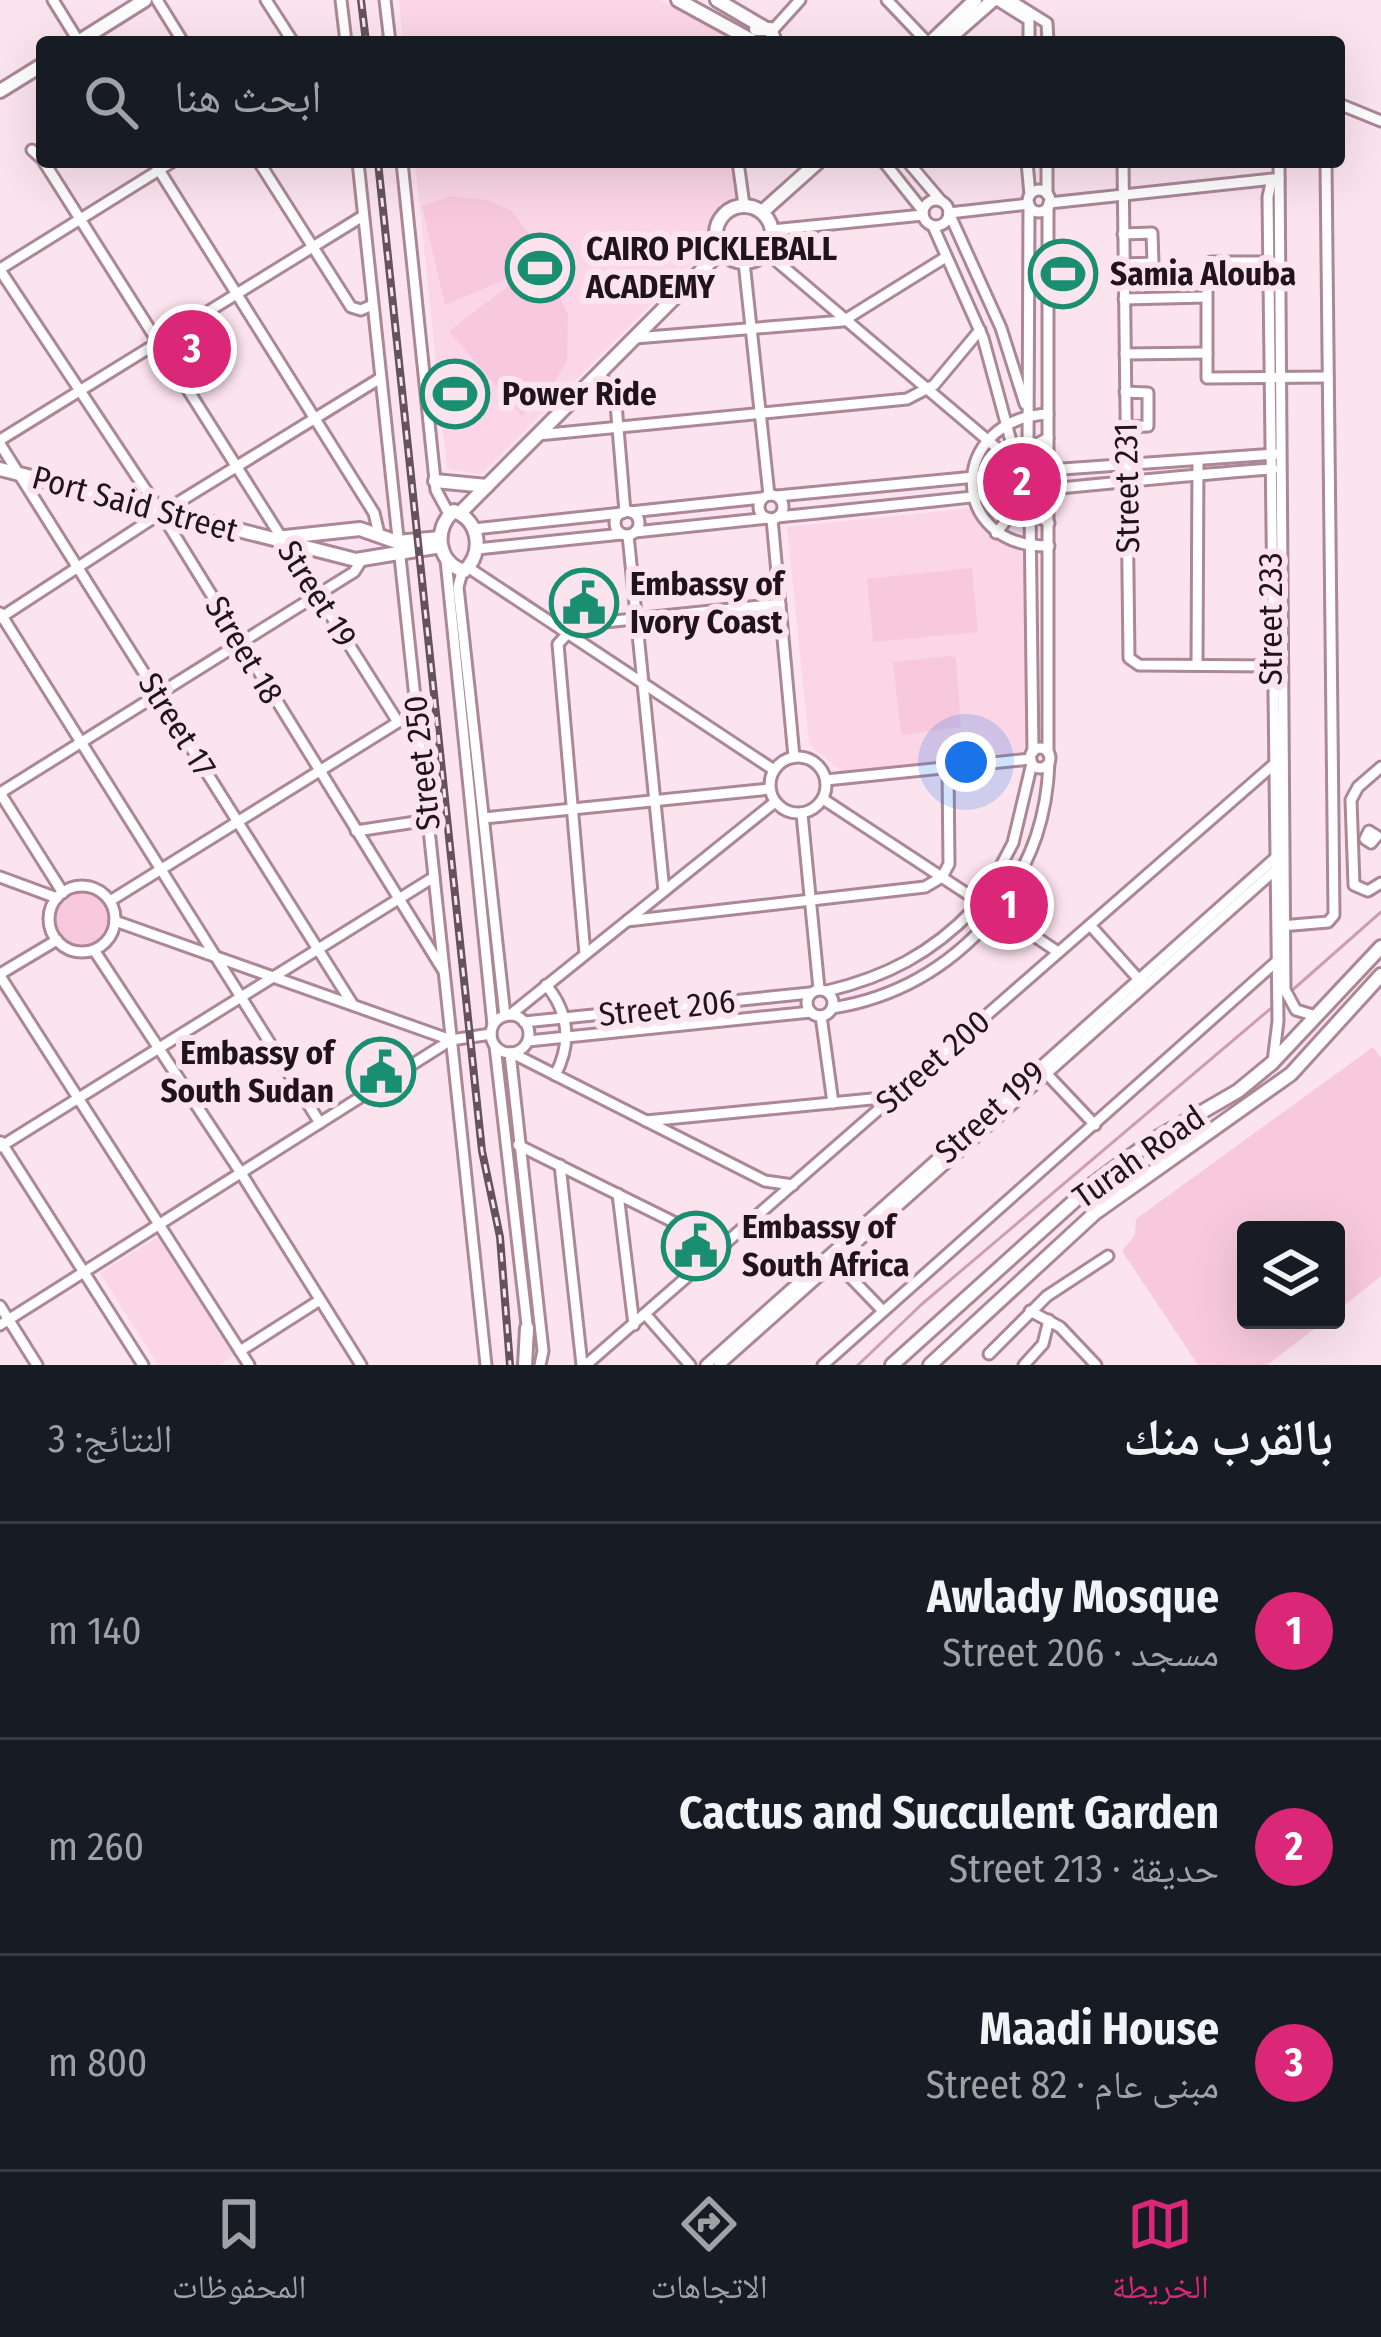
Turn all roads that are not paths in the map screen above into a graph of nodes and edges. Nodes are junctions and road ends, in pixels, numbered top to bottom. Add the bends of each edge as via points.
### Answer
1 (53, 0) edge
2 (146, 0) edge
3 (157, 0) edge
4 (266, 0) edge
5 (341, 0) edge
6 (386, 0) edge
7 (678, 0) edge
8 (717, 0) edge
9 (800, 0) edge
10 (886, 0) edge
11 (975, 0) edge
12 (995, 0) edge
13 (1010, 0) edge
14 (773, 35) edge
15 (75, 36) edge
16 (89, 36) edge
17 (179, 36) edge
18 (289, 36) edge
19 (345, 36) edge
20 (389, 36) edge
21 (742, 36) edge
22 (923, 36) edge
23 (936, 36) edge
24 (952, 36) edge
25 (1029, 36) edge
26 (1048, 36) edge
27 (36, 69) edge
28 (1, 89) edge
29 (1345, 106) edge
30 (1381, 121) edge
31 (32, 150) dead end
32 (36, 154) edge
33 (48, 168) edge
34 (153, 168) edge
35 (157, 168) edge
36 (263, 168) edge
37 (359, 168) edge
38 (403, 168) edge
39 (740, 168) edge
40 (799, 168) edge
41 (810, 168) edge
42 (889, 168) edge
43 (913, 168) edge
44 (1028, 168) edge
45 (1047, 168) edge
46 (1123, 168) edge
47 (1279, 168) edge
48 (1326, 168) edge
49 (1279, 178) junction
50 (1123, 196) junction
51 (940, 201) junction
52 (1048, 201) junction
53 (1029, 202) junction
54 (754, 209) junction
55 (923, 213) junction
56 (949, 213) junction
57 (363, 216) junction
58 (79, 220) junction
59 (933, 226) junction
60 (772, 230) junction
61 (1123, 233) junction
62 (313, 247) junction
63 (721, 251) junction
64 (766, 252) junction
65 (946, 257) junction
66 (744, 262) junction
67 (1274, 262) junction
68 (1124, 264) junction
69 (0, 269) edge
70 (237, 294) junction
71 (1207, 297) junction
72 (1124, 298) junction
73 (372, 305) junction
74 (843, 321) junction
75 (751, 328) junction
76 (980, 330) junction
77 (635, 338) junction
78 (158, 343) junction
79 (1207, 352) junction
80 (1125, 354) junction
81 (599, 374) junction
82 (1328, 377) junction
83 (379, 379) junction
84 (1275, 379) junction
85 (927, 390) junction
86 (79, 392) junction
87 (1126, 392) junction
88 (760, 412) junction
89 (1048, 414) junction
90 (1028, 415) junction
91 (316, 419) junction
92 (1006, 422) junction
93 (1126, 427) junction
94 (619, 428) junction
95 (538, 435) junction
96 (1048, 438) junction
97 (988, 440) junction
98 (0, 442) edge
99 (1028, 447) junction
100 (1275, 454) junction
101 (1013, 458) junction
102 (1198, 460) junction
103 (1126, 465) junction
104 (238, 468) junction
105 (1275, 468) junction
106 (0, 469) edge
107 (1048, 470) junction
108 (19, 473) junction
109 (999, 474) junction
110 (1198, 474) junction
111 (972, 477) junction
112 (1126, 480) junction
113 (435, 481) junction
114 (487, 486) junction
115 (1048, 486) junction
116 (1002, 494) junction
117 (769, 496) junction
118 (975, 498) junction
119 (1019, 505) junction
120 (626, 512) junction
121 (1030, 512) junction
122 (161, 513) junction
123 (455, 513) junction
124 (772, 518) junction
125 (1049, 523) junction
126 (474, 529) junction
127 (996, 532) junction
128 (379, 534) junction
129 (628, 534) junction
130 (279, 541) junction
131 (1049, 546) junction
132 (398, 547) junction
133 (1030, 547) junction
134 (443, 548) junction
135 (477, 549) junction
136 (361, 561) junction
137 (79, 568) junction
138 (465, 570) junction
139 (317, 595) junction
140 (780, 604) junction
141 (1, 616) edge
142 (637, 619) junction
143 (566, 633) junction
144 (239, 644) junction
145 (1197, 665) junction
146 (1277, 666) junction
147 (644, 684) junction
148 (158, 695) junction
149 (416, 711) junction
150 (398, 722) junction
151 (82, 743) junction
152 (794, 757) junction
153 (1032, 758) junction
154 (1049, 758) junction
155 (1278, 766) junction
156 (1381, 767) edge
157 (948, 768) junction
158 (774, 770) junction
159 (319, 771) junction
160 (826, 780) junction
161 (770, 789) junction
162 (0, 793) edge
163 (824, 799) junction
164 (655, 801) junction
165 (775, 802) junction
166 (571, 810) junction
167 (802, 814) junction
168 (484, 818) junction
169 (1351, 818) junction
170 (429, 820) junction
171 (238, 821) junction
172 (356, 830) junction
173 (1372, 834) edge
174 (1351, 851) junction
175 (1274, 865) junction
176 (161, 869) junction
177 (0, 877) edge
178 (942, 877) junction
179 (434, 878) junction
180 (1381, 883) edge
181 (664, 891) junction
182 (987, 892) junction
183 (60, 896) junction
184 (399, 899) junction
185 (110, 901) junction
186 (810, 901) junction
187 (974, 904) junction
188 (997, 912) junction
189 (115, 921) junction
190 (627, 921) junction
191 (1090, 925) junction
192 (1281, 926) junction
193 (57, 940) junction
194 (1381, 946) edge
195 (94, 950) junction
196 (318, 950) junction
197 (1058, 952) junction
198 (585, 954) junction
199 (216, 957) junction
200 (1282, 959) junction
201 (444, 972) junction
202 (0, 975) edge
203 (1381, 975) edge
204 (273, 978) junction
205 (1141, 982) junction
206 (546, 985) junction
207 (819, 991) junction
208 (242, 998) junction
209 (353, 1005) junction
210 (832, 1008) junction
211 (816, 1014) junction
212 (508, 1016) junction
213 (1316, 1016) junction
214 (565, 1019) junction
215 (524, 1022) junction
216 (492, 1029) junction
217 (566, 1039) junction
218 (451, 1040) junction
219 (528, 1041) junction
220 (495, 1046) junction
221 (160, 1048) junction
222 (511, 1053) junction
223 (1273, 1063) junction
224 (1043, 1071) junction
225 (555, 1075) junction
226 (893, 1097) junction
227 (79, 1099) junction
228 (833, 1103) junction
229 (646, 1121) junction
230 (320, 1123) junction
231 (1095, 1125) junction
232 (1, 1144) edge
233 (506, 1144) junction
234 (520, 1145) junction
235 (560, 1165) junction
236 (241, 1173) junction
237 (765, 1181) junction
238 (794, 1185) junction
239 (618, 1194) junction
240 (774, 1202) junction
241 (159, 1225) junction
242 (724, 1247) junction
243 (1108, 1256) dead end
244 (832, 1259) junction
245 (84, 1272) junction
246 (320, 1300) junction
247 (0, 1306) edge
248 (883, 1311) junction
249 (1030, 1311) junction
250 (646, 1315) junction
251 (1049, 1320) junction
252 (4, 1322) edge
253 (634, 1325) junction
254 (527, 1328) joint
255 (240, 1351) junction
256 (988, 1354) dead end
257 (687, 1364) edge
258 (894, 1364) edge
259 (37, 1365) edge
260 (143, 1365) edge
261 (249, 1365) edge
262 (361, 1365) edge
263 (485, 1365) edge
264 (534, 1365) edge
265 (584, 1365) edge
266 (706, 1365) edge
267 (719, 1365) edge
268 (823, 1365) edge
269 (930, 1365) edge
270 (1024, 1365) edge
271 (1096, 1365) edge

1 - 15 street
2 - 16 main road
3 - 17 street
4 - 18 street
5 - 19 street
6 - 20 street
7 - 21 main road
8 - 14 main road
9 - 14 street
10 - 22 street
11 - 23 main road
12 - 24 main road
12 - 25 street via 1029,20
13 - 26 street via 1047,23
27 - 28 main road
29 - 30 street
31 - 32 street, Street 19
33 - 58 street, Street 19
34 - 58 street
35 - 70 street
36 - 62 street
37 - 57 street, Street 250
38 - 113 street
39 - 54 street
40 - 54 main road
41 - 54 main road
42 - 55 street
43 - 51 street
44 - 53 street
45 - 52 street
46 - 50 street, Street 231
47 - 49 street, Street 233
48 - 82 street
49 - 50 street
49 - 67 street, Street 233 via 1269,188
50 - 52 street
50 - 61 street, Street 231
51 - 55 street
51 - 56 street
52 - 53 street via 1039,212
52 - 53 street via 1038,190
52 - 89 street
53 - 56 street
53 - 90 street
54 - 60 main road
54 - 63 main road via 728,210 715,233
55 - 59 street
55 - 60 street
56 - 59 street
56 - 90 street
57 - 62 street
57 - 73 street, Street 250
58 - 69 street
58 - 78 street, Street 19
59 - 65 street
60 - 64 main road
61 - 68 street, Street 231
61 - 68 street via 1152,233 1153,263
62 - 70 street
62 - 73 street via 351,307
63 - 66 main road
63 - 77 main road
64 - 66 main road
64 - 74 street
65 - 74 street
65 - 76 street
66 - 75 street
67 - 71 street via 1209,263
67 - 84 street, Street 233
68 - 72 street, Street 231
69 - 86 street, Street 18
70 - 78 street
70 - 91 street
71 - 72 street
71 - 79 street
72 - 80 street, Street 231
73 - 83 street, Street 250
74 - 75 street
74 - 85 street
75 - 77 street
75 - 88 street
76 - 85 street
76 - 92 street
77 - 81 main road
78 - 86 street
78 - 104 street, Street 19
79 - 80 street
79 - 84 street via 1209,380
80 - 87 street, Street 231
81 - 94 street via 615,392
81 - 95 main road
82 - 84 street
82 - 192 street via 1334,915
83 - 91 street
83 - 132 street, Street 250
84 - 100 street, Street 233
85 - 88 street via 900,400
85 - 97 street
86 - 98 street
86 - 122 street, Street 18
87 - 93 street, Street 231
87 - 93 street via 1148,393 1148,426
88 - 94 street
88 - 117 street
89 - 90 street
89 - 96 street
90 - 92 street
90 - 99 street
91 - 104 street
91 - 128 street
92 - 97 street
92 - 101 street
93 - 103 street, Street 231
94 - 95 street
94 - 120 street
95 - 114 main road
96 - 99 street
96 - 107 street
97 - 101 street
97 - 111 street
98 - 108 street, Street 17
99 - 101 street
100 - 102 street
100 - 105 street, Street 233
101 - 109 street
102 - 103 street
102 - 110 street
103 - 107 street
103 - 112 street, Street 231
104 - 122 street
104 - 130 street, Street 19
105 - 110 street
105 - 146 street, Street 233
106 - 108 main road, Port Said Street
107 - 109 street
107 - 115 street
108 - 122 main road, Port Said Street
108 - 137 street, Street 17
109 - 111 street
109 - 116 street
110 - 112 street
110 - 145 street
111 - 117 street
111 - 118 street
112 - 115 street
112 - 145 street, Street 231 via 1129,658
113 - 114 main road
113 - 123 street via 439,499
114 - 123 main road
115 - 116 street
115 - 125 street
116 - 118 street
116 - 119 street
117 - 120 street
117 - 124 street via 759,510
117 - 124 street via 783,506
118 - 124 street
118 - 127 street
119 - 121 street
119 - 127 street
120 - 126 street
120 - 129 street via 616,521
120 - 129 street via 639,522
121 - 125 street
121 - 133 street
122 - 130 main road, Port Said Street
122 - 137 street
122 - 144 street, Street 18
123 - 126 main road
123 - 134 main road
124 - 129 street
124 - 140 street
125 - 131 street
126 - 135 main road
127 - 133 street
128 - 130 main road, Port Said Street via 345,530
128 - 132 main road, Port Said Street
129 - 135 street
129 - 142 street
130 - 136 main road, Port Said Street
130 - 139 street, Street 19
131 - 133 street
131 - 154 street
132 - 134 main road, Port Said Street
132 - 136 main road, Port Said Street
132 - 149 street, Street 250
133 - 153 street
134 - 138 main road
134 - 216 street, Street 250
135 - 138 main road
136 - 139 street
137 - 141 street
137 - 148 street, Street 17
138 - 143 street
138 - 168 street, Street 250 via 458,587
139 - 144 street
139 - 150 street, Street 19
140 - 142 street
140 - 152 street
141 - 151 street
142 - 143 street
142 - 147 street
143 - 147 street
143 - 166 street via 556,650
144 - 148 street
144 - 159 street, Street 18
145 - 146 street, Street 231
146 - 155 street, Street 233
147 - 158 street
147 - 164 street
148 - 151 street
148 - 171 street, Street 17
149 - 150 street
149 - 170 street, Street 250
150 - 159 street
151 - 162 street
151 - 176 street
152 - 158 street
152 - 160 street via 815,762
153 - 154 street via 1039,749
153 - 154 street via 1041,768
153 - 157 street
153 - 182 street via 1022,817
154 - 188 street via 1034,846
155 - 175 street, Street 233
155 - 191 street, Street 200
155 - 192 street, Street 233
156 - 169 street via 1354,793
157 - 160 street
157 - 178 street via 950,856
158 - 161 street
159 - 171 street
159 - 172 street, Street 18
160 - 163 street
161 - 164 street
161 - 165 street
162 - 183 street
163 - 167 street
163 - 178 street
164 - 166 street
164 - 181 street
165 - 167 street
165 - 181 street
166 - 168 street
166 - 198 street
167 - 186 street
168 - 212 street, Street 250
169 - 173 street
169 - 174 street
170 - 172 street
170 - 179 street, Street 250
171 - 176 street
171 - 196 street, Street 17
172 - 184 street, Street 18
173 - 174 street
174 - 180 street via 1354,885 1368,891
175 - 192 street, Street 233
175 - 205 street, Street 199
176 - 185 street
176 - 199 street
177 - 183 street
178 - 186 street via 916,890
178 - 187 street
179 - 184 street
179 - 201 street, Street 250
181 - 190 street
182 - 187 street, Street 206
182 - 188 street via 996,895
183 - 185 street via 85,886
183 - 193 street via 50,914
184 - 196 street
184 - 201 street, Street 18
185 - 189 street
186 - 190 street
186 - 207 street
187 - 188 street via 980,917
187 - 207 street, Street 206 via 908,962
188 - 197 street
188 - 210 street via 929,973
189 - 195 street
189 - 199 street
190 - 198 street
191 - 197 street, Street 200
191 - 205 street
192 - 200 street, Street 233
193 - 195 street
193 - 202 street
194 - 213 main road, Turah Road
195 - 221 street
196 - 204 street
196 - 209 street, Street 17
197 - 226 street, Street 200
198 - 206 street
199 - 204 street
199 - 208 street
200 - 213 street, Street 233 via 1288,1001
200 - 223 street, Street 233
200 - 231 street
201 - 218 street, Street 250
202 - 227 street
203 - 269 main road, Turah Road via 1292,1074 1084,1221
204 - 208 street
204 - 209 street
205 - 224 street, Street 199
206 - 212 street
206 - 214 street
207 - 210 street via 833,998
207 - 211 street via 807,1005
207 - 214 street, Street 206
208 - 221 street
208 - 230 street
209 - 218 street
210 - 211 street
211 - 217 street, Street 206
211 - 228 street
212 - 215 street
212 - 216 street
213 - 223 main road, Turah Road
214 - 215 street, Street 206
214 - 217 street
215 - 219 street
216 - 218 street
216 - 220 street
217 - 219 street, Street 206
217 - 225 street
218 - 230 street
218 - 263 street, Street 250
219 - 222 street
220 - 222 street
220 - 233 street
221 - 227 street
221 - 236 street
222 - 225 street
222 - 234 street
223 - 258 main road, Turah Road via 1102,1178
224 - 231 street
224 - 244 street, Street 199
225 - 229 street
226 - 228 street
226 - 238 street, Street 200
227 - 232 street
227 - 241 street
228 - 229 street
229 - 237 street
230 - 236 street
231 - 248 street
232 - 245 street
233 - 234 street
233 - 254 street
234 - 235 street
234 - 264 street via 543,1351
235 - 239 street
235 - 265 street
236 - 241 street
236 - 246 street
237 - 238 street
237 - 240 street
238 - 240 street, Street 200
239 - 242 street
239 - 253 street
240 - 242 street, Street 200
241 - 245 street
241 - 255 street
242 - 250 street, Street 200
243 - 249 street
244 - 248 street
244 - 266 street, Street 199
244 - 267 street, Street 199
245 - 252 street
245 - 260 street
246 - 255 street
246 - 262 street
247 - 252 street
248 - 268 street
249 - 251 street
249 - 256 street
250 - 253 street, Street 200
250 - 257 street
251 - 270 street via 1042,1345
251 - 271 street
252 - 259 street
253 - 265 street, Street 200
254 - 264 main road
255 - 261 street

